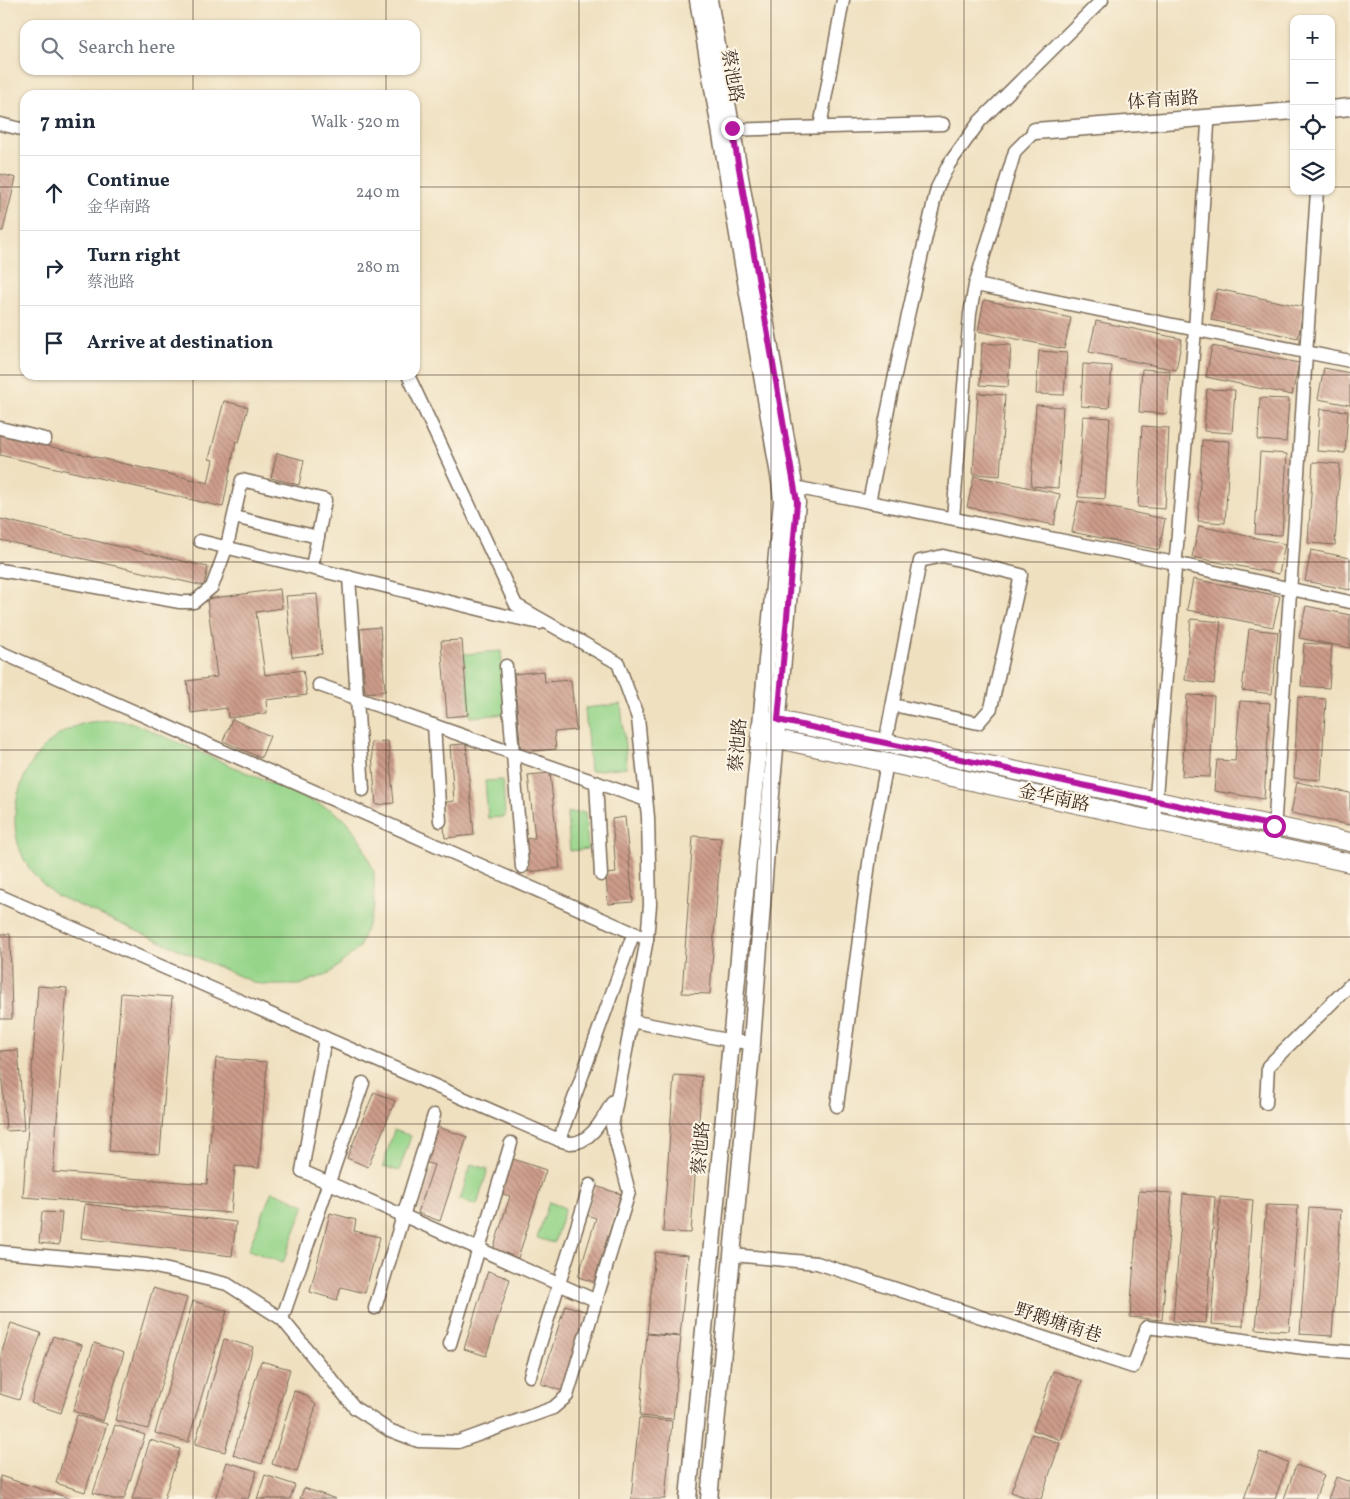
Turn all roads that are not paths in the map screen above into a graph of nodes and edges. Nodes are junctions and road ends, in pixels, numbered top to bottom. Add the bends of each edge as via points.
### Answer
1 (698, 0) edge
2 (709, 0) edge
3 (843, 0) edge
4 (1102, 0) edge
5 (1350, 107) edge
6 (1335, 109) edge
7 (1290, 112) edge
8 (1350, 117) edge
9 (1335, 118) edge
10 (1290, 120) edge
11 (0, 124) edge
12 (943, 124) dead end
13 (1208, 125) junction
14 (820, 127) junction
15 (20, 129) edge
16 (726, 129) junction
17 (1037, 134) junction
18 (1317, 195) edge
19 (981, 286) junction
20 (1195, 330) junction
21 (1306, 352) junction
22 (1350, 361) edge
23 (410, 380) edge
24 (0, 428) edge
25 (46, 439) dead end
26 (787, 484) junction
27 (869, 502) junction
28 (234, 516) junction
29 (957, 519) junction
30 (318, 537) junction
31 (200, 541) dead end
32 (227, 546) junction
33 (1175, 563) junction
34 (312, 567) junction
35 (0, 570) edge
36 (349, 576) junction
37 (1290, 589) junction
38 (1350, 602) edge
39 (551, 625) junction
40 (0, 652) edge
41 (506, 666) dead end
42 (319, 685) dead end
43 (357, 698) junction
44 (893, 705) junction
45 (778, 720) junction
46 (434, 725) junction
47 (761, 728) junction
48 (777, 739) junction
49 (885, 744) junction
50 (514, 753) junction
51 (886, 763) junction
52 (596, 782) junction
53 (363, 790) dead end
54 (646, 800) junction
55 (1155, 801) junction
56 (1154, 820) junction
57 (440, 821) dead end
58 (1274, 826) junction
59 (1350, 842) edge
60 (1273, 846) junction
61 (1350, 863) edge
62 (522, 867) dead end
63 (601, 875) dead end
64 (0, 896) edge
65 (634, 932) junction
66 (647, 938) junction
67 (1350, 985) edge
68 (631, 1021) junction
69 (325, 1038) junction
70 (732, 1041) junction
71 (752, 1043) junction
72 (363, 1083) dead end
73 (618, 1092) junction
74 (1266, 1103) dead end
75 (837, 1106) dead end
76 (434, 1114) dead end
77 (559, 1140) junction
78 (511, 1143) dead end
79 (328, 1183) junction
80 (590, 1185) dead end
81 (403, 1216) junction
82 (479, 1249) junction
83 (0, 1252) edge
84 (733, 1255) junction
85 (559, 1284) junction
86 (597, 1301) junction
87 (376, 1308) dead end
88 (282, 1319) junction
89 (450, 1344) dead end
90 (1350, 1352) edge
91 (530, 1376) dead end
92 (688, 1499) edge
93 (709, 1499) edge

1 - 16 street, 蔡池路
2 - 16 street, 蔡池路
3 - 14 street
4 - 27 street via 980,121 949,164 937,188
5 - 6 street
7 - 17 street, 体育南路
8 - 9 street
10 - 13 street, 体育南路
11 - 15 street
12 - 14 street
13 - 17 street, 体育南路
13 - 20 street
14 - 16 street
16 - 26 street, 蔡池路
17 - 19 street via 1020,154
17 - 29 street via 1016,151 974,285
18 - 21 street
19 - 20 street
19 - 29 street
20 - 21 street
20 - 33 street
21 - 22 street
21 - 37 street
23 - 39 street via 516,605
24 - 25 street
26 - 27 street
26 - 45 street, 蔡池路 via 797,502
26 - 47 street, 蔡池路 via 782,501
27 - 29 street
28 - 30 street
28 - 30 street via 242,480 325,500
28 - 32 street
29 - 33 street
30 - 34 street
31 - 32 street
32 - 34 street
32 - 35 street via 212,587 194,602
33 - 37 street
33 - 55 street
34 - 36 street
36 - 39 street
36 - 43 street
37 - 38 street
37 - 58 street
39 - 54 street via 618,664 638,718
40 - 65 street
41 - 50 street
42 - 43 street
43 - 46 street
43 - 53 street
44 - 44 street via 920,561 943,556 1021,575 991,708 978,723
44 - 49 street
45 - 47 main road
45 - 48 street, 蔡池路
45 - 49 main road, 金华南路
46 - 50 street
46 - 57 street
47 - 48 main road, 金华南路
47 - 70 street, 蔡池路
48 - 51 main road, 金华南路
48 - 71 street, 蔡池路
49 - 55 main road, 金华南路
50 - 52 street
50 - 62 street
51 - 56 main road, 金华南路
51 - 75 street via 871,848
52 - 54 street
52 - 63 street
54 - 66 street via 650,905
55 - 56 street
55 - 58 main road, 金华南路
56 - 60 main road, 金华南路
58 - 59 main road, 金华南路
58 - 60 street
60 - 61 main road, 金华南路
64 - 69 street
65 - 66 street
65 - 77 street
66 - 68 street
67 - 74 street via 1268,1066
68 - 70 street
68 - 73 street
69 - 77 street
69 - 79 street via 302,1171
70 - 71 street
70 - 92 street, 蔡池路
71 - 84 street, 蔡池路
72 - 79 street
73 - 77 street via 588,1138 572,1143
73 - 86 street via 612,1126 629,1192
76 - 81 street
78 - 82 street
79 - 81 street
79 - 88 street
80 - 85 street
81 - 82 street
81 - 87 street
82 - 85 street
82 - 89 street
83 - 88 street via 147,1265 227,1284
84 - 90 street, 野鹅塘南巷 via 817,1263 1133,1367 1147,1327
84 - 93 street, 蔡池路
85 - 86 street
85 - 91 street
86 - 88 street via 566,1396 553,1408 458,1442 418,1441 389,1430 355,1408

